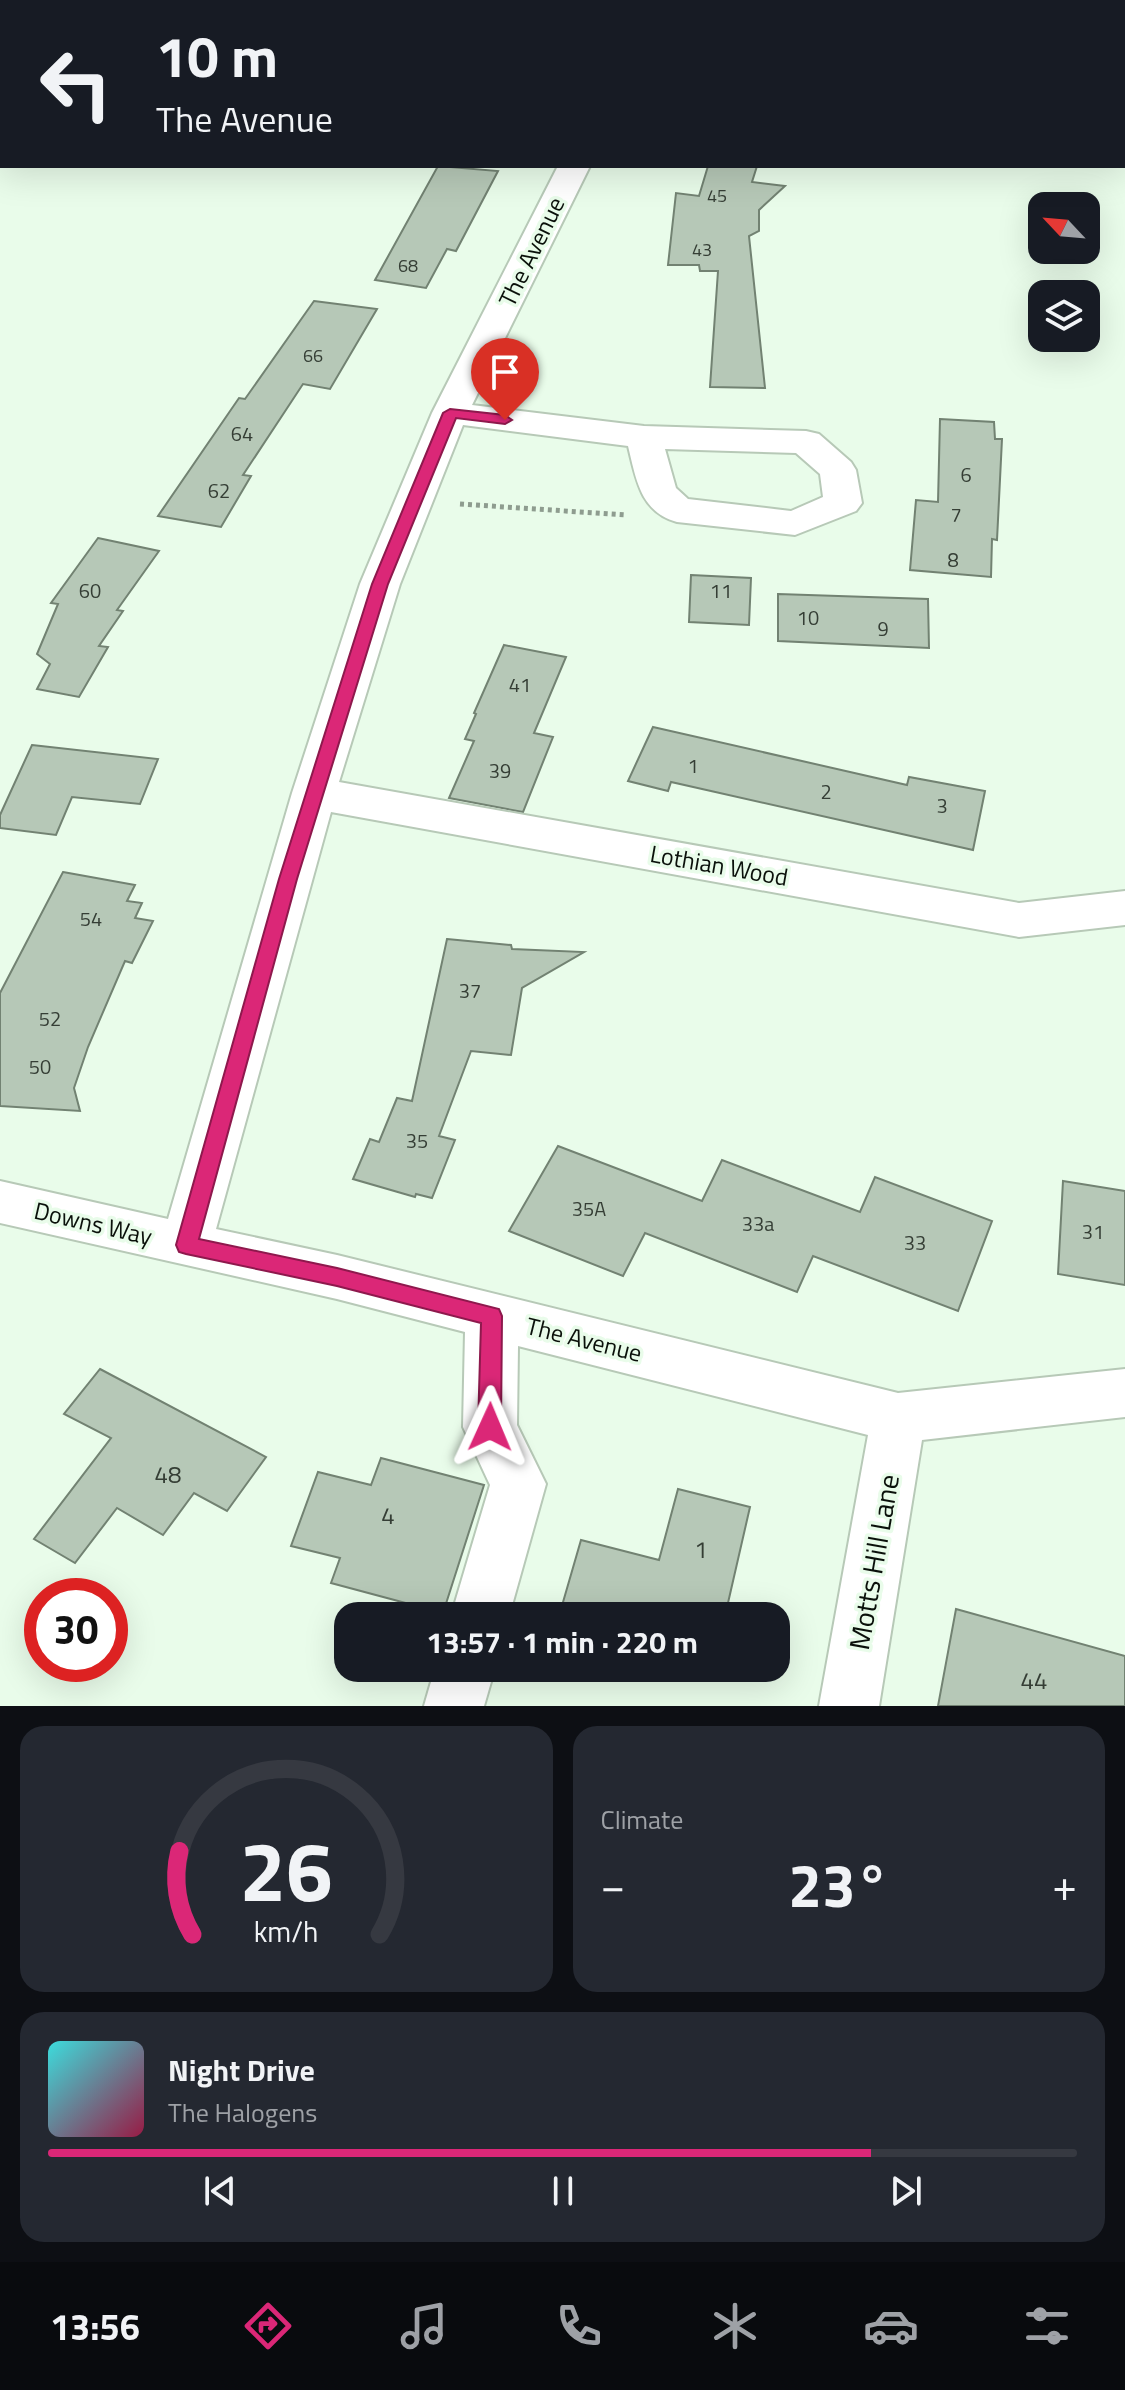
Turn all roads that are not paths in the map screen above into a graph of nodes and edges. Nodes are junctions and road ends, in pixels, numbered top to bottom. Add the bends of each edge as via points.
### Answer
1 (573, 168) edge
2 (450, 413) junction
3 (644, 437) junction
4 (313, 793) junction
5 (1125, 908) edge
6 (0, 1202) edge
7 (186, 1245) junction
8 (492, 1316) junction
9 (1125, 1393) edge
10 (898, 1418) junction
11 (484, 1602) edge
12 (461, 1682) edge
13 (454, 1706) edge
14 (849, 1706) edge

1 - 2 street, The Avenue
2 - 3 street
2 - 4 street, The Avenue via 380,584
3 - 3 street via 806,442 838,470 843,503 795,523 677,510 658,492
4 - 5 street, Lothian Wood via 1019,920
4 - 7 street, The Avenue
6 - 7 street, Downs Way
7 - 8 street, The Avenue
8 - 10 street, The Avenue
8 - 11 street via 490,1427 518,1484
9 - 10 street, The Avenue
10 - 14 street, Motts Hill Lane
12 - 13 street

